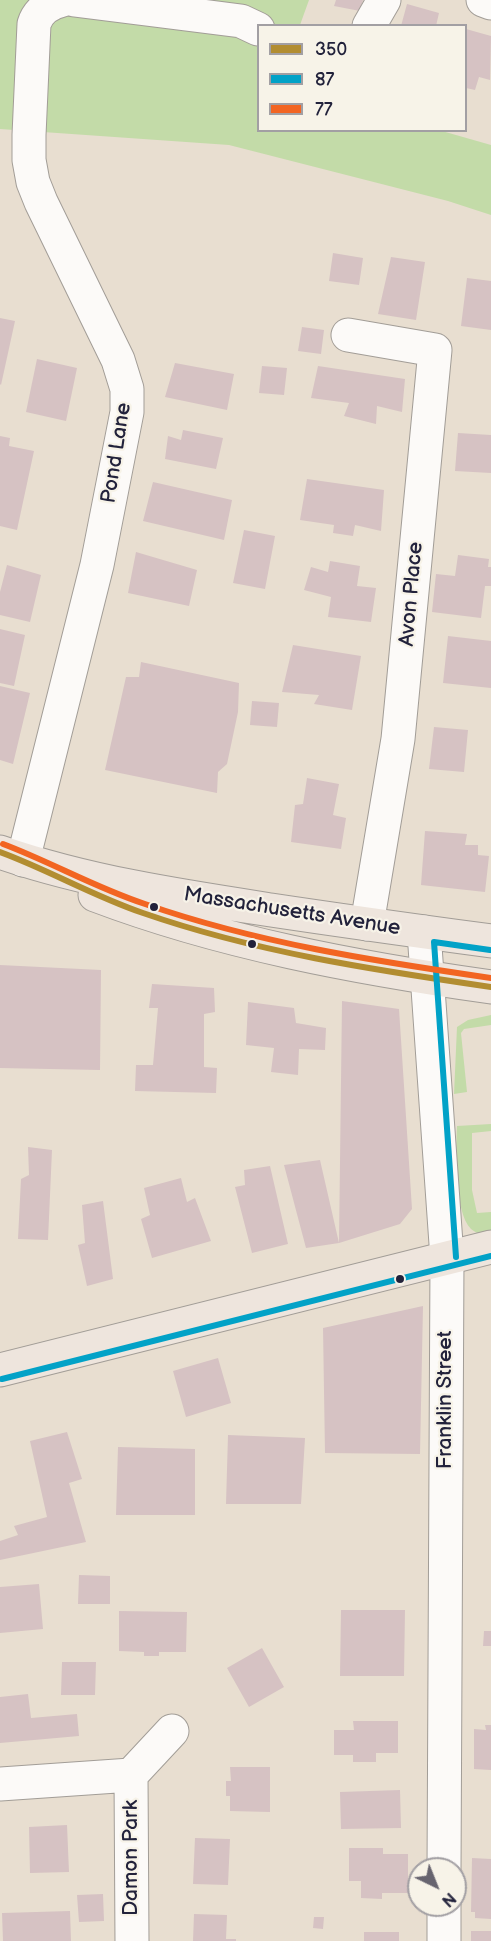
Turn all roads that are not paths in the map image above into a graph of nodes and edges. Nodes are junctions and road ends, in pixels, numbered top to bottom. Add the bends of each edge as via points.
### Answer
1 (384, 0) edge
2 (483, 0) edge
3 (59, 1) edge
4 (491, 3) edge
5 (370, 24) edge
6 (257, 29) edge
7 (348, 335) dead end
8 (12, 856) edge
9 (367, 924) junction
10 (424, 932) junction
11 (491, 941) edge
12 (428, 978) junction
13 (491, 987) edge
14 (491, 1247) edge
15 (447, 1258) junction
16 (0, 1370) edge
17 (172, 1731) dead end
18 (131, 1775) junction
19 (0, 1784) edge
20 (444, 1857) edge
21 (444, 1917) edge
22 (132, 1941) edge
23 (444, 1941) edge

1 - 5 street
2 - 4 street
3 - 6 street, Pond Lane via 241,21
3 - 8 street, Pond Lane via 35,18 33,30 31,172 41,202 118,360 127,389 128,412 97,565
7 - 9 street, Avon Place via 435,350 398,739
8 - 9 main road, Massachusetts Avenue via 156,891
8 - 12 main road, Massachusetts Avenue via 88,892 152,916 316,958
9 - 10 main road, Massachusetts Avenue
10 - 11 main road, Massachusetts Avenue
10 - 12 street, Franklin Street
12 - 13 main road, Massachusetts Avenue
12 - 15 street, Franklin Street
14 - 15 main road
15 - 16 main road
15 - 20 street, Franklin Street
17 - 18 street, Damon Park
18 - 19 street, Damon Park
18 - 22 street, Damon Park
21 - 23 street

